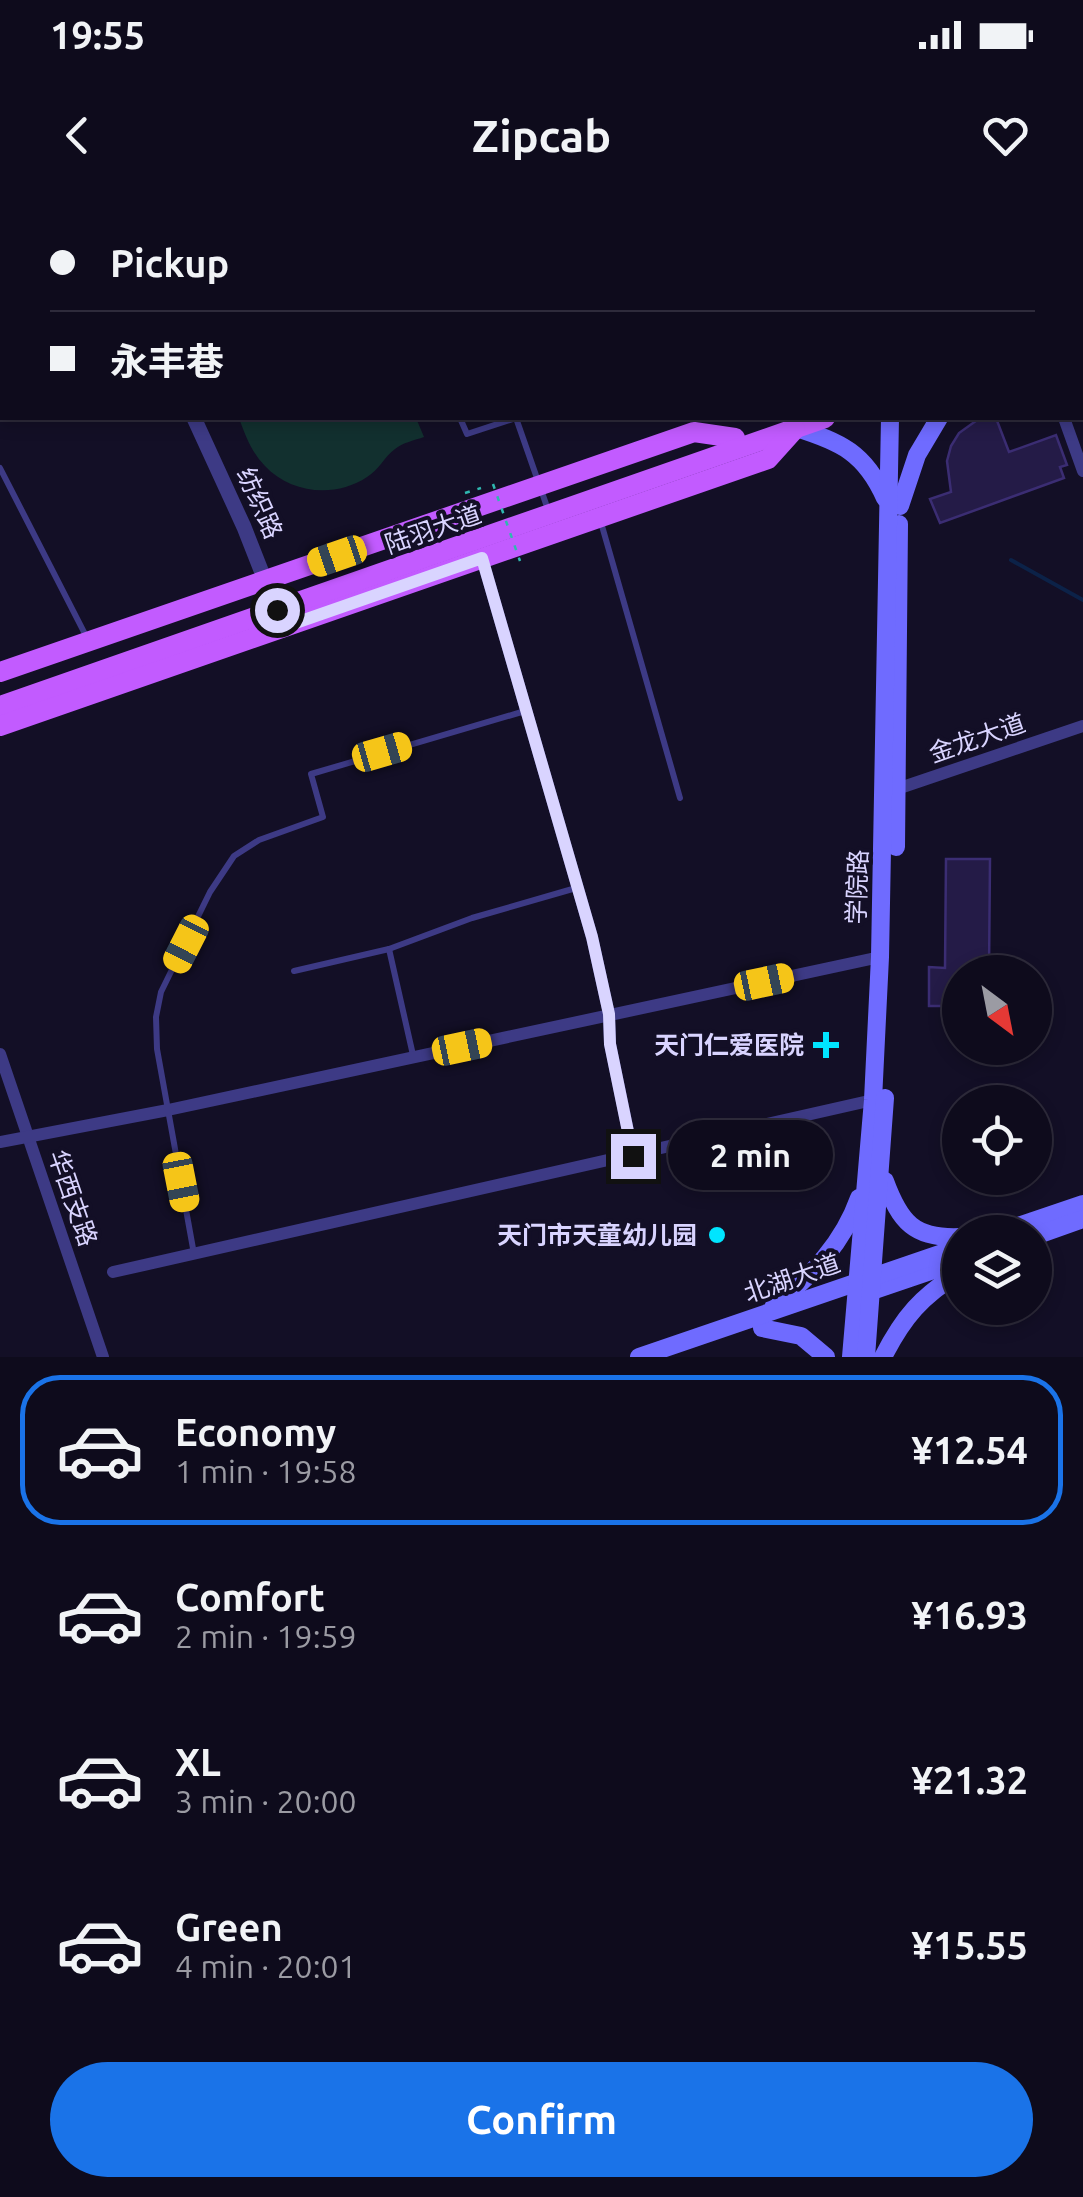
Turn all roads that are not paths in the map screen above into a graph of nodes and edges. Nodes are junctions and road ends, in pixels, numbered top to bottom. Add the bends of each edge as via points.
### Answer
1 (195, 420) edge
2 (461, 420) edge
3 (510, 420) edge
4 (517, 420) edge
5 (713, 420) edge
6 (890, 420) edge
7 (902, 420) edge
8 (937, 420) edge
9 (1065, 420) edge
10 (795, 422) edge
11 (694, 432) junction
12 (735, 438) junction
13 (0, 468) edge
14 (1083, 471) edge
15 (543, 495) junction
16 (894, 506) junction
17 (597, 508) junction
18 (482, 558) junction
19 (275, 604) junction
20 (89, 641) junction
21 (0, 672) edge
22 (0, 694) edge
23 (0, 706) edge
24 (526, 710) junction
25 (0, 726) edge
26 (1083, 726) edge
27 (892, 791) junction
28 (680, 798) dead end
29 (578, 888) junction
30 (390, 948) junction
31 (880, 957) junction
32 (294, 971) dead end
33 (609, 1014) junction
34 (0, 1054) edge
35 (413, 1058) junction
36 (873, 1100) junction
37 (168, 1110) junction
38 (29, 1138) junction
39 (0, 1142) edge
40 (633, 1156) junction
41 (874, 1173) junction
42 (1083, 1204) edge
43 (1051, 1215) edge
44 (1083, 1219) edge
45 (1052, 1230) edge
46 (942, 1238) edge
47 (194, 1254) junction
48 (942, 1254) edge
49 (942, 1266) edge
50 (113, 1272) dead end
51 (942, 1285) edge
52 (865, 1286) junction
53 (761, 1322) junction
54 (103, 1357) edge
55 (640, 1357) edge
56 (676, 1357) edge
57 (826, 1357) edge
58 (851, 1357) edge
59 (866, 1357) edge
60 (884, 1357) edge

1 - 19 street, 纺织路
2 - 3 lane via 467,434
4 - 15 lane
5 - 11 street
6 - 16 main road, 学院路
7 - 16 main road, 学院路
8 - 16 main road
9 - 14 street
10 - 12 main road
10 - 16 main road via 864,460
10 - 17 main road via 768,459
11 - 12 main road
11 - 15 main road
12 - 15 main road
13 - 20 lane
15 - 19 main road
16 - 27 main road, 学院路
17 - 18 main road
17 - 19 main road, 陆羽大道
17 - 28 lane
18 - 19 main road
18 - 24 street
19 - 20 main road
19 - 22 main road, 陆羽大道
19 - 23 main road, 陆羽大道
19 - 25 main road
20 - 21 main road
24 - 29 street
24 - 37 lane via 311,774 323,817 234,856 161,992 157,1049
26 - 27 street, 金龙大道
27 - 31 main road, 学院路
27 - 41 main road, 学院路
29 - 30 lane
29 - 33 street
30 - 32 lane
30 - 35 lane
31 - 33 street
31 - 36 main road, 学院路
33 - 35 street
33 - 40 street
34 - 38 street, 华西支路
35 - 37 street
36 - 40 street
36 - 41 main road, 学院路
37 - 38 street
37 - 47 lane
38 - 39 street
38 - 54 street, 华西支路
40 - 47 street
41 - 46 main road via 911,1226
41 - 52 main road, 学院路
41 - 53 main road via 836,1244
42 - 43 main road
44 - 45 main road
47 - 50 street
48 - 52 main road, 北湖大道
49 - 52 main road, 北湖大道
51 - 60 main road via 915,1305
52 - 53 main road, 北湖大道
52 - 58 main road, 学院路
52 - 59 main road, 学院路
53 - 55 main road, 北湖大道
53 - 56 main road, 北湖大道
53 - 57 main road via 802,1336

